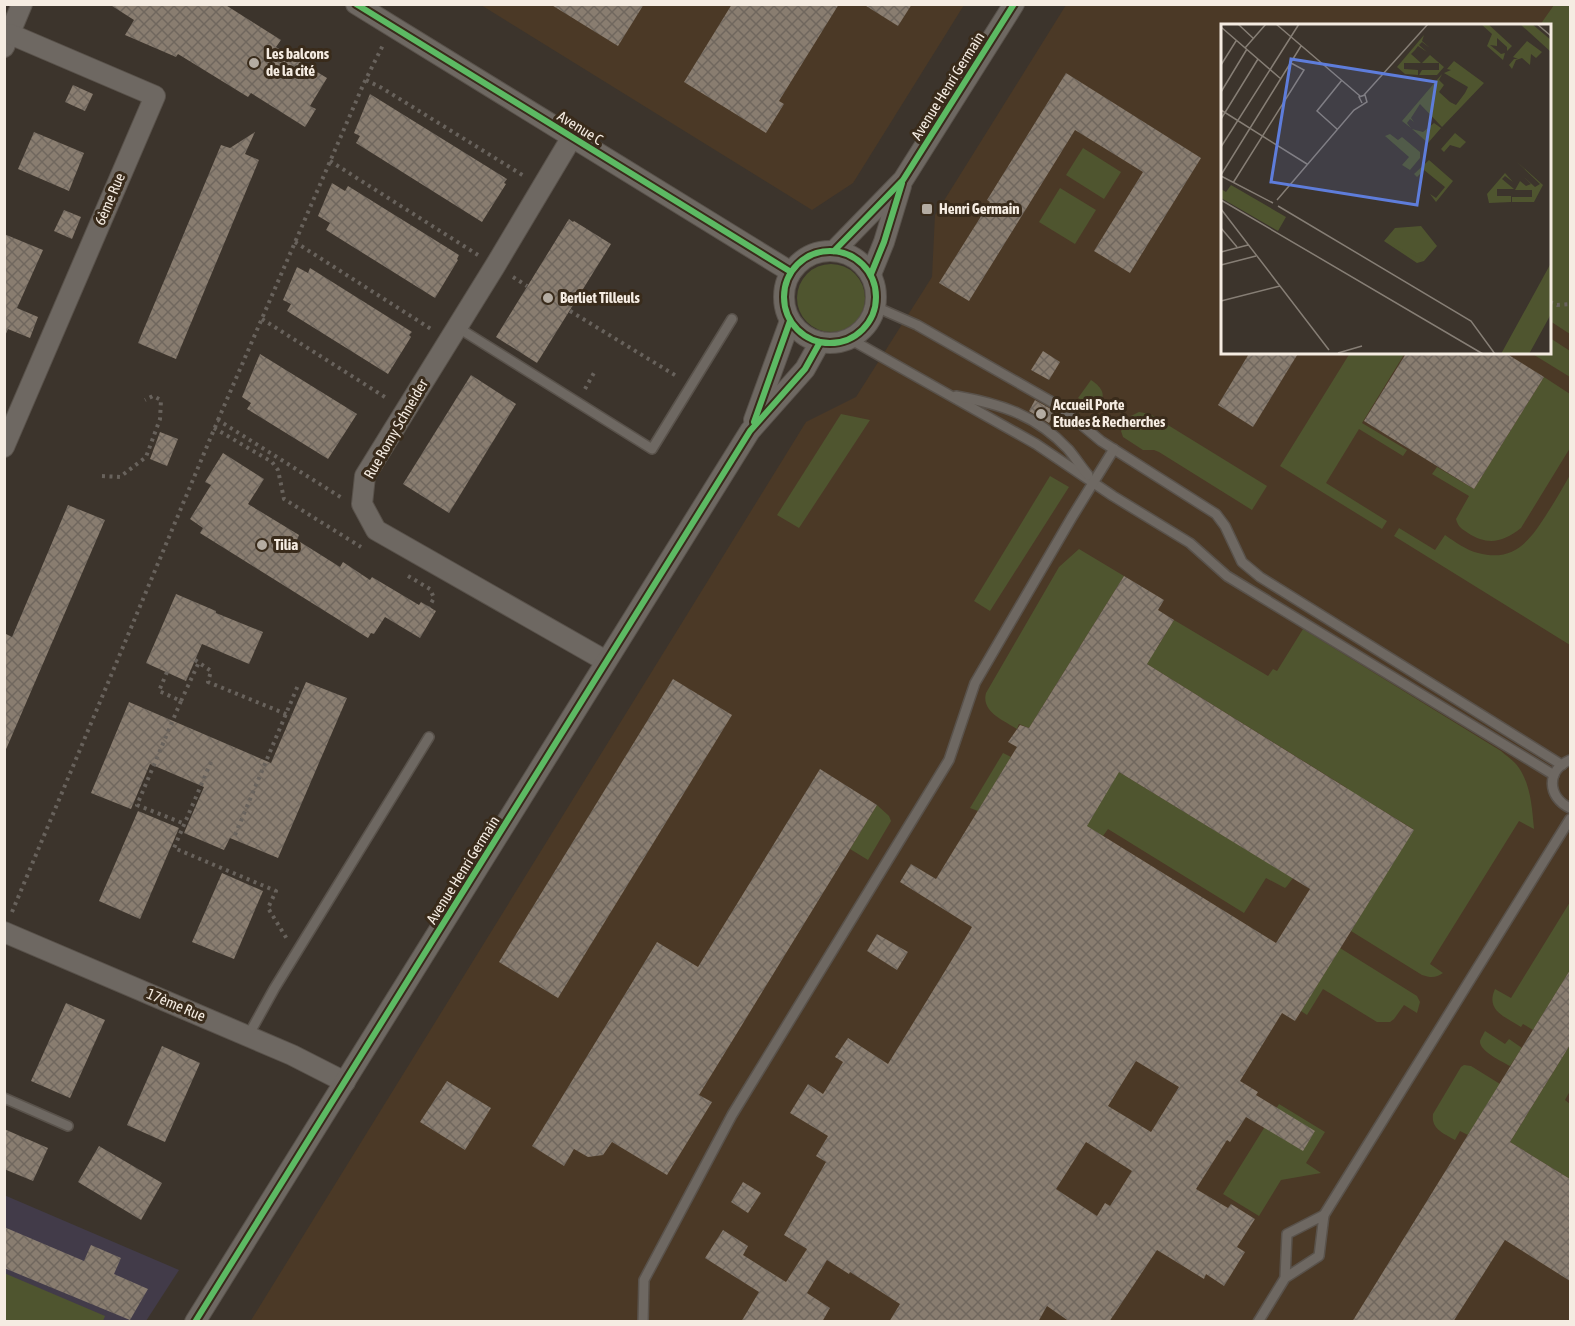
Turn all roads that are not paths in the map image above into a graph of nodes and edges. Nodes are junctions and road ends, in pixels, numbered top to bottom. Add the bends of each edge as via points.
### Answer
1 (22, 4) edge
2 (356, 4) edge
3 (1014, 4) edge
4 (7, 41) edge
5 (572, 137) junction
6 (903, 180) junction
7 (834, 251) junction
8 (791, 272) junction
9 (871, 274) junction
10 (876, 307) junction
11 (732, 319) dead end
12 (790, 321) junction
13 (452, 334) junction
14 (850, 339) junction
15 (820, 342) junction
16 (949, 394) junction
17 (750, 431) junction
18 (4, 447) edge
19 (1114, 449) junction
20 (1093, 482) junction
21 (606, 661) junction
22 (429, 737) dead end
23 (1566, 762) edge
24 (1554, 775) junction
25 (1570, 808) edge
26 (1570, 819) edge
27 (6, 926) edge
28 (248, 1036) junction
29 (345, 1082) junction
30 (4, 1098) edge
31 (68, 1126) dead end
32 (1324, 1215) junction
33 (1285, 1278) junction
34 (195, 1322) edge
35 (643, 1322) edge
36 (1258, 1322) edge

1 - 4 street
2 - 5 street, Avenue C
3 - 6 street, Avenue Henri Germain
4 - 18 street, 6ème Rue via 154,96
5 - 8 street, Avenue C
5 - 13 street, Rue Romy Schneider
6 - 7 street, Avenue Henri Germain
6 - 9 street, Avenue Henri Germain
7 - 8 street via 809,256
7 - 9 street via 855,258
8 - 12 street via 784,297
9 - 10 street
10 - 14 street via 871,320
10 - 19 lane via 917,325 1059,406
11 - 13 lane via 652,449
12 - 15 street via 798,331
12 - 17 street, Avenue Henri Germain
13 - 21 street, Rue Romy Schneider via 365,476 362,504 376,530
14 - 15 street via 841,343
14 - 16 lane
15 - 17 street, Avenue Henri Germain via 805,369
16 - 20 lane
16 - 20 lane via 988,401 1046,428
17 - 21 street, Avenue Henri Germain
19 - 20 lane
19 - 23 lane via 1216,513 1242,562 1260,577
20 - 24 lane via 1190,543 1227,576
20 - 35 lane via 975,683 949,760 732,1115 644,1280
21 - 29 street, Avenue Henri Germain
22 - 28 lane
23 - 24 lane
24 - 25 lane via 1553,790
26 - 32 lane
27 - 28 street, 17ème Rue
28 - 29 street, 17ème Rue
29 - 34 street, Avenue Henri Germain
30 - 31 lane
32 - 33 lane via 1319,1256
32 - 33 lane via 1287,1234
33 - 36 lane

